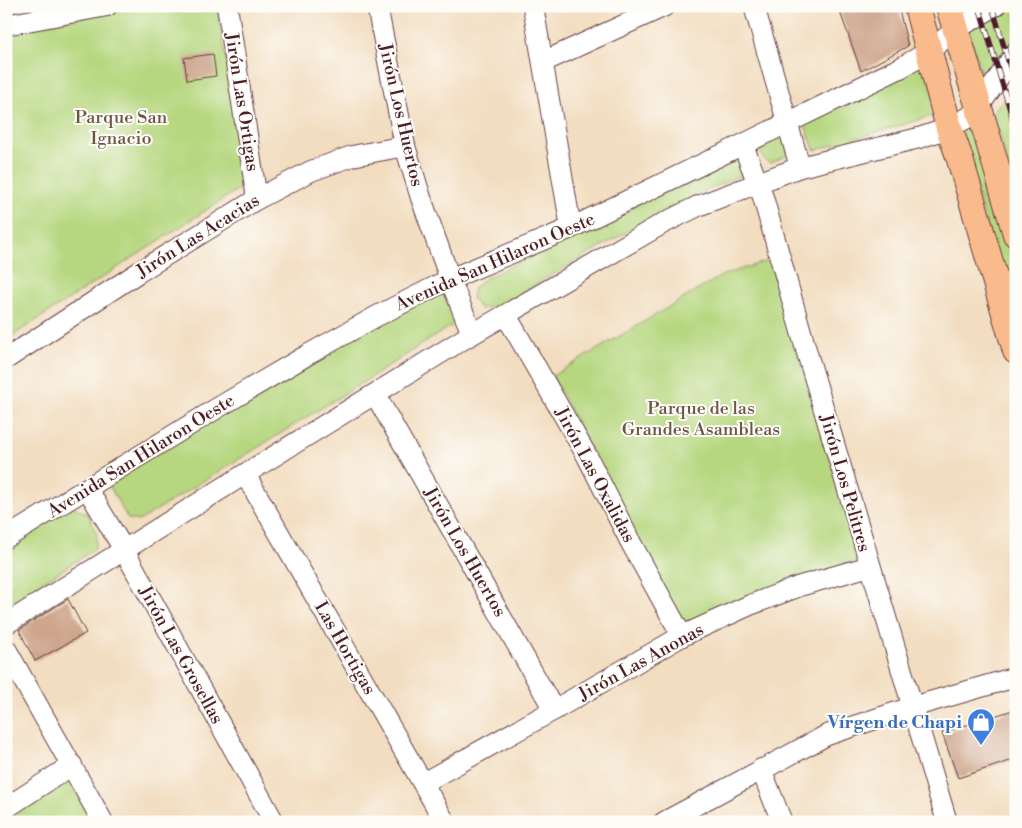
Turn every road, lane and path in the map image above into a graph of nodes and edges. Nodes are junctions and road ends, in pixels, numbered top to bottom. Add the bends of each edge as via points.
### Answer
1 (107, 6) edge
2 (227, 6) edge
3 (377, 6) edge
4 (532, 6) edge
5 (665, 6) edge
6 (754, 6) edge
7 (917, 6) edge
8 (995, 6) edge
9 (952, 18) edge
10 (6, 25) edge
11 (928, 52) junction
12 (1016, 52) edge
13 (543, 62) junction
14 (978, 108) junction
15 (787, 123) junction
16 (949, 128) junction
17 (743, 145) junction
18 (405, 146) junction
19 (800, 167) junction
20 (758, 183) junction
21 (257, 198) junction
22 (571, 228) junction
23 (1016, 234) edge
24 (450, 279) junction
25 (506, 315) junction
26 (472, 334) junction
27 (1016, 351) edge
28 (6, 359) edge
29 (375, 394) junction
30 (244, 474) junction
31 (87, 488) junction
32 (6, 538) edge
33 (124, 550) junction
34 (870, 566) junction
35 (6, 624) edge
36 (682, 636) junction
37 (6, 649) edge
38 (1016, 677) edge
39 (912, 707) junction
40 (554, 710) junction
41 (72, 765) junction
42 (761, 769) junction
43 (423, 783) junction
44 (6, 808) edge
45 (103, 822) edge
46 (274, 822) edge
47 (445, 822) edge
48 (664, 822) edge
49 (782, 822) edge
50 (947, 822) edge

1 - 10 street
2 - 21 street, Jirón Las Ortigas
3 - 18 street, Jirón Los Huertos
4 - 13 street
5 - 13 street
6 - 15 street
7 - 11 main road
8 - 9 street, Avenida San Hilaron Oeste
9 - 11 street, Avenida San Hilaron Oeste
9 - 14 main road
11 - 15 street, Avenida San Hilaron Oeste
11 - 16 main road
12 - 14 street
13 - 22 street
14 - 16 street
14 - 23 main road
15 - 17 street, Avenida San Hilaron Oeste
15 - 19 street
16 - 19 street
16 - 27 main road
17 - 20 street, Jirón Los Pelitres
17 - 22 street, Avenida San Hilaron Oeste
18 - 21 street, Jirón Las Acacias via 352,156 310,171
18 - 24 street, Jirón Los Huertos
19 - 20 street
20 - 25 street via 662,224
20 - 34 street, Jirón Los Pelitres
21 - 28 street, Jirón Las Acacias
22 - 24 street, Avenida San Hilaron Oeste
24 - 26 street, Jirón Los Huertos
24 - 31 street, Avenida San Hilaron Oeste via 309,354
25 - 26 street
25 - 36 street, Jirón Las Oxalidas via 587,456
26 - 29 street
29 - 30 street
29 - 40 street, Jirón Los Huertos
30 - 33 street
30 - 43 street, Las Hortigas
31 - 32 street, Avenida San Hilaron Oeste
31 - 33 street, Jirón Las Grosellas
33 - 35 street
33 - 46 street, Jirón Las Grosellas
34 - 36 street, Jirón Las Anonas via 792,589
34 - 39 street, Jirón Los Pelitres
36 - 40 street, Jirón Las Anonas
37 - 41 street
38 - 39 street
39 - 42 street via 827,735
39 - 50 street, Jirón Los Pelitres
40 - 43 street, Jirón Las Anonas
41 - 44 street
41 - 45 street
42 - 48 street
42 - 49 street
43 - 47 street, Las Hortigas

